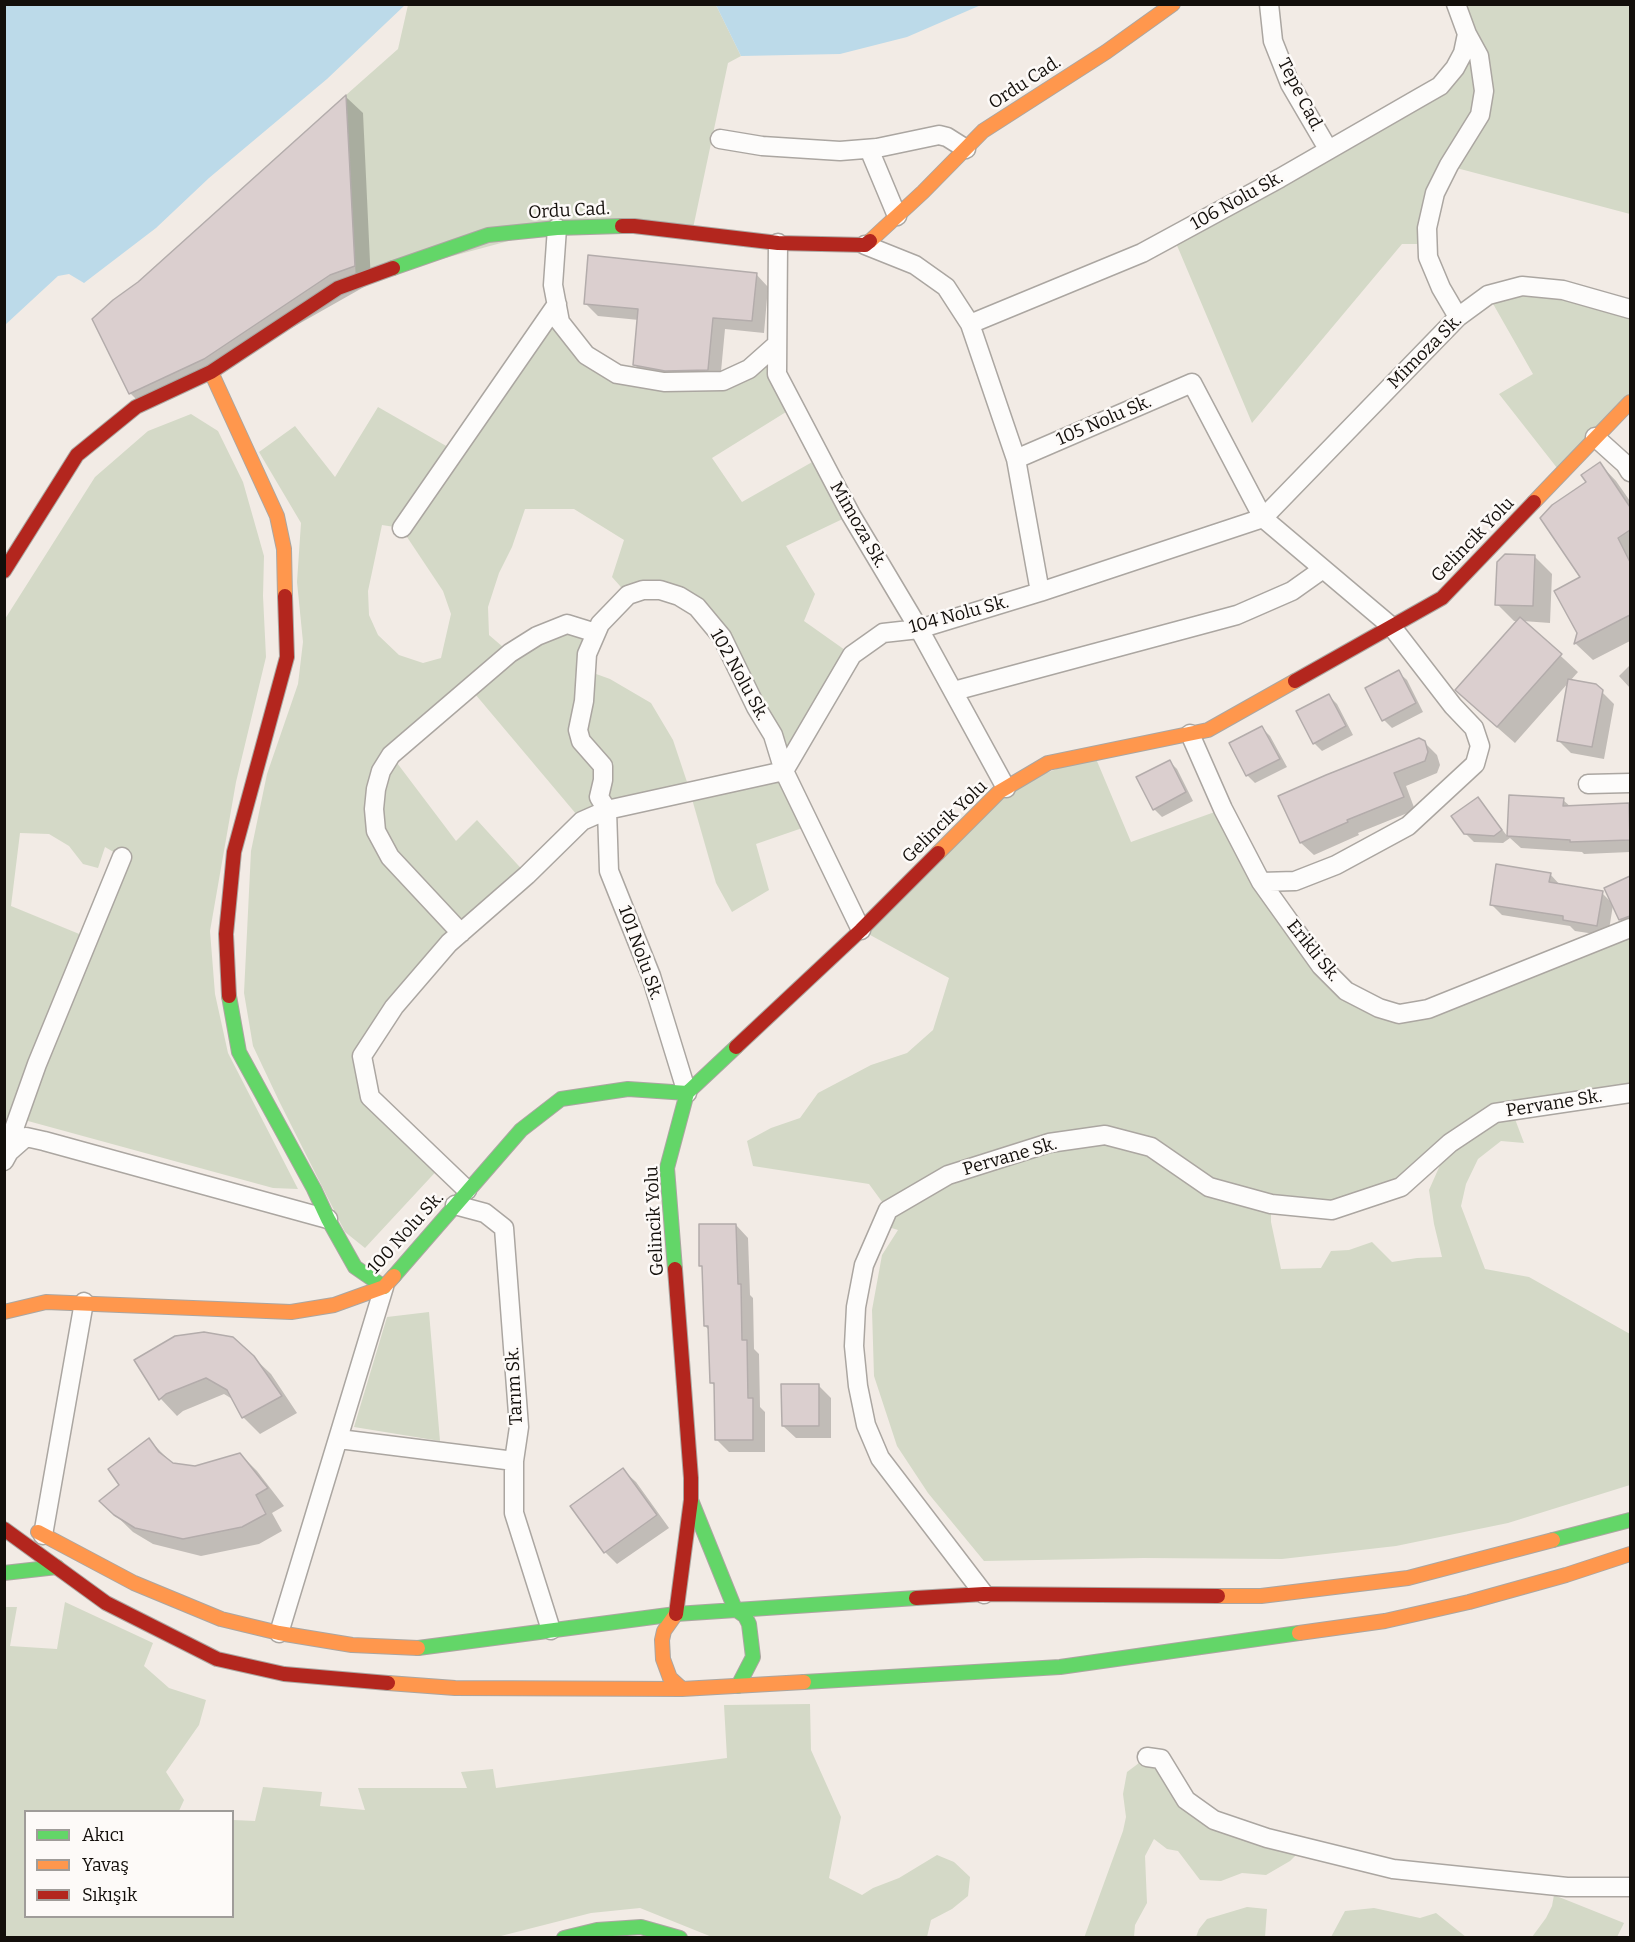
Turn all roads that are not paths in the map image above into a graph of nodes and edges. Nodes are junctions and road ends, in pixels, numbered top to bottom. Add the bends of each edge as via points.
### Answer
1 (1173, 4) edge
2 (1269, 4) edge
3 (1456, 4) edge
4 (1467, 34) junction
5 (720, 139) dead end
6 (869, 149) junction
7 (966, 149) junction
8 (1328, 149) junction
9 (897, 216) junction
10 (557, 228) junction
11 (778, 243) junction
12 (865, 245) junction
13 (557, 304) junction
14 (1630, 309) edge
15 (1458, 317) junction
16 (970, 324) junction
17 (776, 345) junction
18 (211, 372) junction
19 (1630, 402) edge
20 (1630, 421) edge
21 (1601, 431) junction
22 (1016, 459) junction
23 (1630, 472) edge
24 (1263, 518) junction
25 (402, 528) dead end
26 (1323, 569) junction
27 (4, 571) edge
28 (1040, 592) junction
29 (1392, 627) junction
30 (919, 629) junction
31 (596, 633) junction
32 (954, 691) junction
33 (1190, 734) junction
34 (784, 771) junction
35 (1630, 783) edge
36 (1587, 784) dead end
37 (1006, 788) junction
38 (607, 810) junction
39 (122, 857) dead end
40 (1261, 882) junction
41 (1630, 928) edge
42 (861, 930) junction
43 (461, 933) junction
44 (687, 1093) junction
45 (1630, 1094) edge
46 (4, 1156) edge
47 (4, 1161) edge
48 (467, 1190) junction
49 (455, 1205) junction
50 (328, 1219) junction
51 (384, 1287) junction
52 (84, 1302) junction
53 (4, 1312) edge
54 (339, 1439) junction
55 (514, 1461) junction
56 (691, 1500) junction
57 (1630, 1520) edge
58 (13, 1522) edge
59 (43, 1534) junction
60 (1630, 1554) edge
61 (57, 1567) junction
62 (4, 1573) edge
63 (984, 1594) junction
64 (735, 1609) junction
65 (676, 1614) junction
66 (551, 1630) junction
67 (279, 1633) junction
68 (738, 1686) junction
69 (682, 1689) junction
70 (1147, 1757) dead end
71 (1630, 1887) edge
72 (564, 1938) edge
73 (680, 1938) edge

1 - 7 main road, Ordu Cad. via 983,131
2 - 8 street, Tepe Cad. via 1273,42 1290,84
3 - 4 street
4 - 8 street, 106 Nolu Sk. via 1463,53 1440,86
4 - 15 street via 1479,56 1484,91 1480,115 1435,193 1427,228 1428,257
5 - 6 street via 811,150
6 - 7 street via 939,135
6 - 9 street
7 - 9 main road, Ordu Cad.
8 - 16 street, 106 Nolu Sk. via 1142,253
9 - 12 main road, Ordu Cad.
10 - 11 main road, Ordu Cad. via 634,226
10 - 13 street via 553,285
10 - 18 main road, Ordu Cad. via 488,235 338,288
11 - 12 main road, Ordu Cad.
11 - 17 street, Mimoza Sk.
12 - 16 street via 915,265 946,287
13 - 17 street via 560,322 586,354 617,374 664,382 723,381 749,369
13 - 25 street
14 - 15 street, Mimoza Sk. via 1563,290 1522,286 1488,295
15 - 24 street, Mimoza Sk.
16 - 22 street
17 - 30 street, Mimoza Sk. via 777,374 851,516
18 - 27 main road, Ordu Cad. via 136,407 77,455
18 - 50 main road via 277,516 284,549 287,657 234,852 226,934 229,996 239,1052
19 - 21 main road, Gelincik Yolu
20 - 21 street
21 - 23 street
21 - 29 main road, Gelincik Yolu via 1443,598
22 - 24 street, 105 Nolu Sk. via 1192,383
22 - 28 street
24 - 26 street
24 - 28 street, 104 Nolu Sk.
26 - 29 street
26 - 32 street via 1292,591 1237,615
28 - 30 street, 104 Nolu Sk.
29 - 33 main road, Gelincik Yolu via 1208,730
29 - 40 street via 1474,728 1480,746 1476,764 1408,826 1336,865 1295,881
30 - 32 street, Mimoza Sk.
30 - 34 street, 104 Nolu Sk. via 883,633 852,655
31 - 34 street, 102 Nolu Sk. via 628,595 644,590 679,596 697,607 722,637 773,735
31 - 38 street, 102 Nolu Sk. via 587,654 578,730 581,741 603,766 599,797
31 - 43 street via 567,624 510,653 391,755 381,771 374,809 376,831 390,857
32 - 37 street, Mimoza Sk.
33 - 37 main road, Gelincik Yolu via 1048,763
33 - 40 street, Erikli Sk.
34 - 38 street
34 - 42 street
35 - 36 street
37 - 42 main road, Gelincik Yolu
38 - 43 street via 582,821
38 - 44 street, 101 Nolu Sk. via 609,871 651,976
39 - 46 street via 37,1064
40 - 41 street, Erikli Sk. via 1320,966 1346,991 1399,1014 1428,1010
42 - 44 main road, Gelincik Yolu
43 - 48 street via 394,1008 362,1056 370,1097
44 - 48 main road, 100 Nolu Sk. via 628,1089 561,1099 520,1130
44 - 56 main road, Gelincik Yolu via 667,1168
45 - 63 street, Pervane Sk. via 1495,1113 1450,1143 1401,1187 1332,1210 1271,1204 1209,1187 1151,1147 1105,1135 1049,1143 948,1175 888,1210 864,1266 856,1307 854,1346 866,1425 880,1458
47 - 50 street via 26,1137
48 - 49 main road, 100 Nolu Sk.
49 - 51 main road, 100 Nolu Sk.
49 - 55 street, Tarım Sk. via 485,1213 504,1228 519,1427
50 - 51 main road via 355,1267
51 - 52 main road, 100 Nolu Sk. via 334,1305 291,1312
51 - 54 street
52 - 53 main road, 100 Nolu Sk. via 46,1302
52 - 59 street
54 - 55 street
54 - 67 street
55 - 66 street, Tarım Sk. via 514,1514
56 - 64 main road
56 - 65 main road
57 - 63 main road via 1408,1578 1261,1596
58 - 59 main road
58 - 61 main road
59 - 67 main road via 134,1583 221,1619
60 - 68 main road via 1480,1599 1385,1621 1060,1667
61 - 62 main road
61 - 69 main road via 106,1603 217,1659 284,1674 455,1688
63 - 64 main road
64 - 65 main road
64 - 68 main road via 749,1624 753,1657
65 - 66 main road
65 - 69 main road via 664,1631 663,1653 670,1678
66 - 67 main road via 411,1649 352,1646
68 - 69 main road
70 - 71 street via 1161,1759 1185,1800 1205,1814 1267,1838 1393,1869 1567,1887
72 - 73 main road via 597,1930 641,1927

